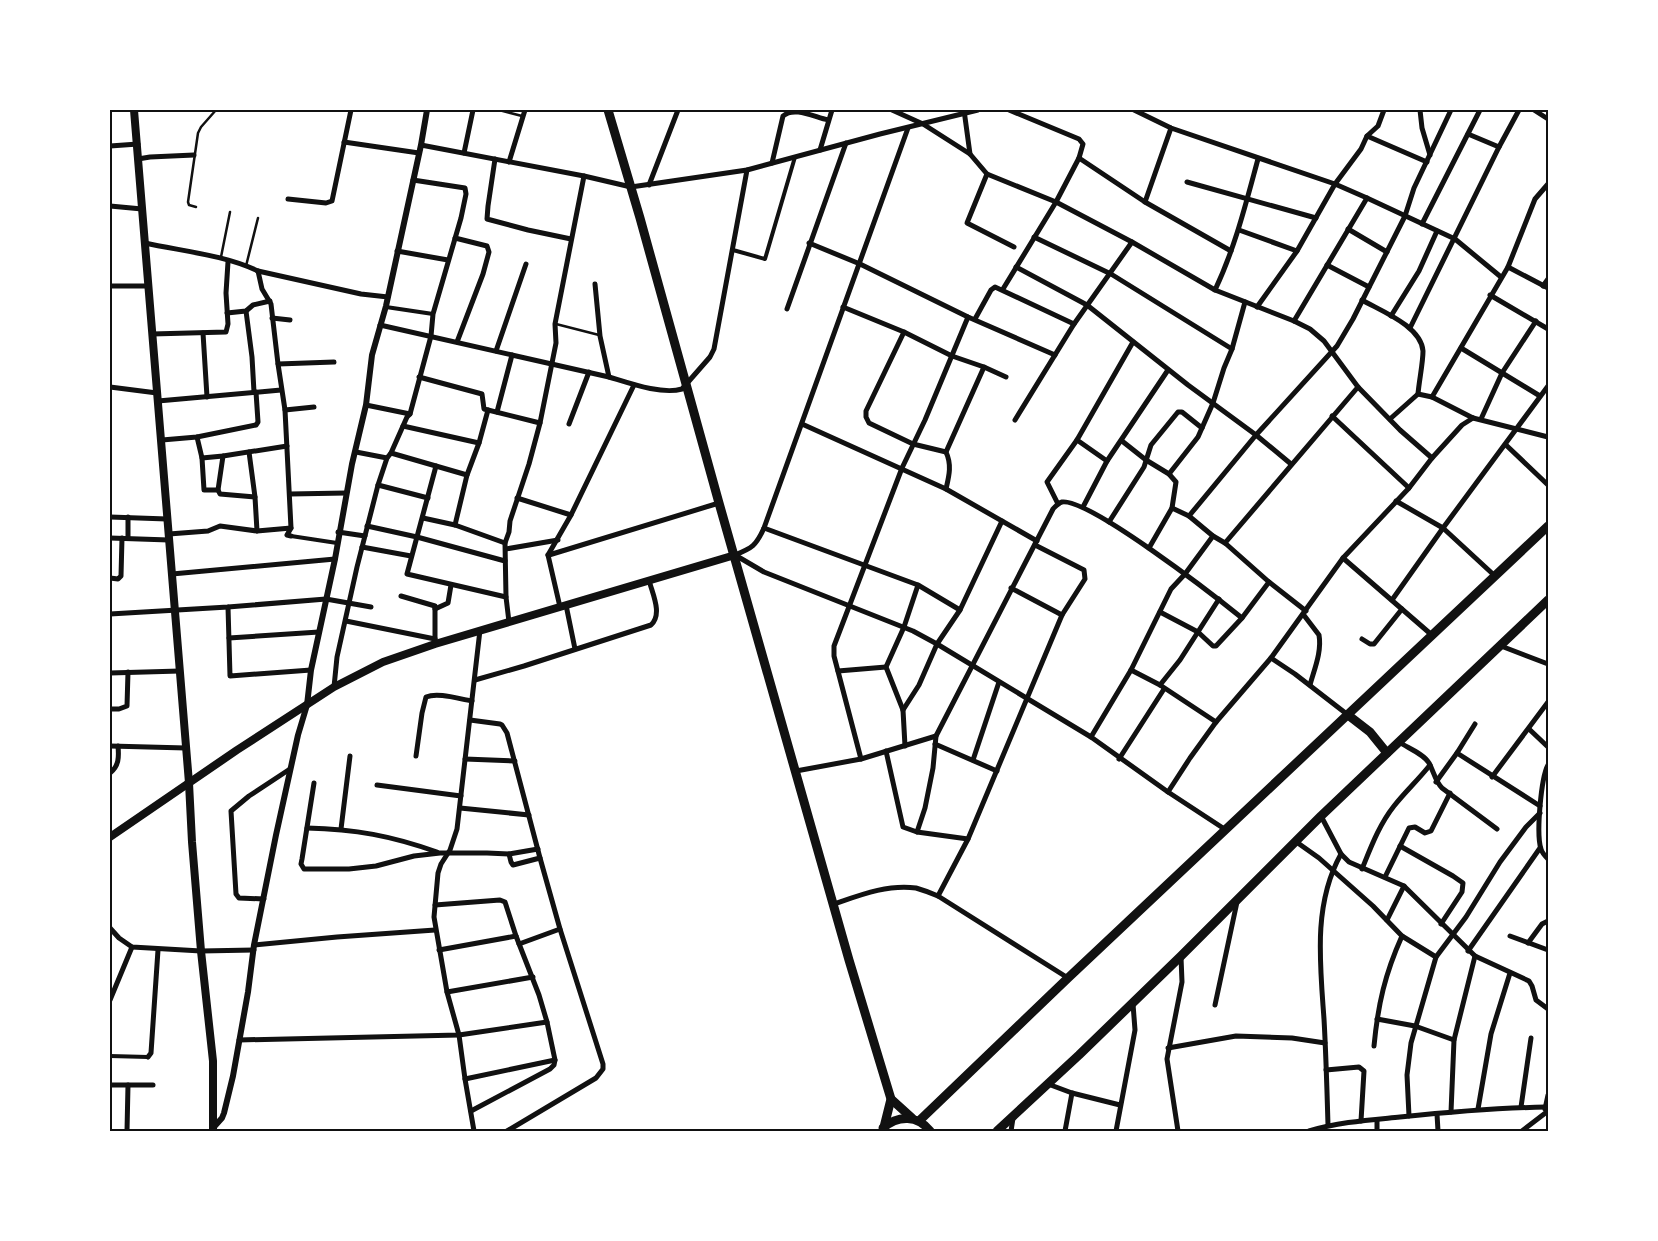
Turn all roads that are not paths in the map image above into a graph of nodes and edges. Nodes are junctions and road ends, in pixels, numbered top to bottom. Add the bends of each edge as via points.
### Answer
1 (134, 110) edge
2 (216, 110) edge
3 (351, 110) edge
4 (427, 110) edge
5 (499, 110) edge
6 (608, 110) edge
7 (678, 110) edge
8 (832, 110) edge
9 (892, 110) edge
10 (978, 110) edge
11 (1009, 110) edge
12 (1134, 110) edge
13 (1384, 110) edge
14 (1420, 110) edge
15 (1451, 110) edge
16 (1480, 110) edge
17 (1519, 110) edge
18 (1534, 110) edge
19 (473, 111) edge
20 (965, 112) edge
21 (525, 113) edge
22 (1548, 119) edge
23 (828, 120) junction
24 (924, 124) junction
25 (908, 128) junction
26 (1171, 128) junction
27 (1468, 134) junction
28 (1367, 136) junction
29 (344, 142) junction
30 (846, 143) junction
31 (138, 144) junction
32 (421, 145) junction
33 (110, 146) edge
34 (1499, 147) junction
35 (820, 150) junction
36 (419, 153) junction
37 (464, 153) junction
38 (970, 154) junction
39 (194, 155) junction
40 (1430, 155) junction
41 (795, 156) junction
42 (1079, 158) junction
43 (138, 159) junction
44 (495, 159) junction
45 (1258, 159) junction
46 (509, 162) junction
47 (1427, 162) junction
48 (772, 163) junction
49 (747, 170) junction
50 (987, 174) junction
51 (584, 176) junction
52 (413, 180) junction
53 (1187, 182) dead end
54 (1335, 184) junction
55 (1548, 184) edge
56 (649, 185) junction
57 (631, 187) junction
58 (1247, 198) junction
59 (1367, 198) junction
60 (288, 199) dead end
61 (1056, 202) junction
62 (1145, 202) junction
63 (110, 206) edge
64 (196, 207) dead end
65 (142, 209) junction
66 (230, 212) dead end
67 (1406, 216) junction
68 (258, 218) dead end
69 (1316, 218) junction
70 (1422, 224) junction
71 (1348, 229) junction
72 (1239, 230) junction
73 (1437, 232) junction
74 (1034, 237) junction
75 (455, 238) junction
76 (571, 239) junction
77 (1455, 239) junction
78 (1132, 242) junction
79 (145, 243) junction
80 (809, 243) junction
81 (1014, 247) dead end
82 (733, 250) junction
83 (398, 251) junction
84 (1231, 251) junction
85 (1296, 251) junction
86 (1387, 252) junction
87 (220, 258) junction
88 (448, 260) junction
89 (228, 262) junction
90 (526, 264) dead end
91 (860, 264) junction
92 (1327, 265) junction
93 (246, 266) junction
94 (1016, 267) junction
95 (1508, 267) junction
96 (258, 272) junction
97 (1111, 274) junction
98 (1501, 276) junction
99 (1548, 279) edge
100 (595, 284) dead end
101 (110, 286) edge
102 (148, 286) junction
103 (1369, 287) junction
104 (1545, 287) edge
105 (1003, 289) junction
106 (1214, 290) junction
107 (1490, 295) junction
108 (388, 297) junction
109 (1362, 300) junction
110 (270, 301) junction
111 (1244, 302) junction
112 (1087, 305) junction
113 (386, 306) junction
114 (843, 307) junction
115 (1257, 307) junction
116 (787, 309) dead end
117 (246, 312) junction
118 (227, 313) junction
119 (433, 314) junction
120 (1391, 316) junction
121 (968, 317) junction
122 (272, 318) junction
123 (975, 319) junction
124 (290, 320) dead end
125 (1294, 321) junction
126 (1536, 321) junction
127 (555, 324) junction
128 (1074, 324) junction
129 (380, 325) junction
130 (1410, 328) junction
131 (1548, 329) edge
132 (904, 332) junction
133 (203, 333) junction
134 (152, 334) junction
135 (431, 336) junction
136 (600, 336) junction
137 (457, 342) junction
138 (1133, 342) junction
139 (1461, 348) junction
140 (1232, 349) junction
141 (496, 351) junction
142 (1332, 352) junction
143 (1055, 354) junction
144 (512, 355) junction
145 (952, 356) junction
146 (334, 362) dead end
147 (278, 364) junction
148 (553, 364) junction
149 (984, 367) junction
150 (1168, 370) junction
151 (589, 372) junction
152 (1502, 373) junction
153 (420, 377) junction
154 (609, 377) junction
155 (1006, 378) dead end
156 (634, 385) junction
157 (686, 386) junction
158 (1548, 386) edge
159 (110, 387) edge
160 (1358, 387) junction
161 (281, 390) junction
162 (255, 392) junction
163 (1418, 394) junction
164 (1540, 396) junction
165 (158, 397) junction
166 (207, 397) junction
167 (1432, 397) junction
168 (1213, 403) junction
169 (366, 405) junction
170 (314, 407) dead end
171 (285, 410) junction
172 (488, 410) junction
173 (497, 412) junction
174 (410, 414) junction
175 (1332, 416) junction
176 (1473, 418) junction
177 (1390, 419) junction
178 (1481, 419) junction
179 (1015, 420) dead end
180 (540, 423) junction
181 (569, 424) dead end
182 (802, 424) junction
183 (403, 426) junction
184 (1202, 428) junction
185 (1517, 430) junction
186 (1256, 435) junction
187 (197, 437) junction
188 (1548, 437) edge
189 (162, 440) junction
190 (1077, 440) junction
191 (1122, 441) junction
192 (479, 443) junction
193 (913, 444) junction
194 (1506, 445) junction
195 (287, 446) junction
196 (249, 452) junction
197 (356, 452) junction
198 (946, 452) junction
199 (391, 453) junction
200 (223, 456) junction
201 (202, 458) junction
202 (387, 458) junction
203 (1432, 458) junction
204 (1146, 460) junction
205 (1107, 461) junction
206 (1291, 464) junction
207 (436, 466) junction
208 (902, 468) junction
209 (1169, 474) junction
210 (467, 475) junction
211 (378, 485) junction
212 (1548, 485) edge
213 (1409, 488) junction
214 (946, 489) junction
215 (218, 490) junction
216 (346, 493) junction
217 (290, 494) junction
218 (255, 497) junction
219 (428, 498) junction
220 (517, 498) junction
221 (1396, 501) junction
222 (719, 503) junction
223 (1058, 504) junction
224 (1083, 507) junction
225 (1172, 508) junction
226 (571, 515) junction
227 (110, 516) edge
228 (1189, 516) junction
229 (128, 517) junction
230 (423, 518) junction
231 (168, 519) junction
232 (1002, 521) junction
233 (1109, 522) junction
234 (455, 525) junction
235 (367, 526) junction
236 (1548, 526) edge
237 (291, 528) junction
238 (764, 528) junction
239 (1443, 528) junction
240 (257, 530) junction
241 (338, 532) junction
242 (291, 536) joint
243 (364, 536) junction
244 (1213, 536) junction
245 (169, 537) junction
246 (418, 537) junction
247 (110, 538) edge
248 (125, 538) junction
249 (558, 540) junction
250 (337, 543) junction
251 (1036, 543) junction
252 (1225, 543) junction
253 (505, 546) junction
254 (362, 547) junction
255 (1149, 548) junction
256 (548, 555) junction
257 (735, 555) junction
258 (411, 556) junction
259 (1343, 558) junction
260 (335, 559) junction
261 (505, 561) junction
262 (866, 566) junction
263 (172, 574) junction
264 (1185, 574) junction
265 (1494, 576) junction
266 (110, 578) edge
267 (649, 580) junction
268 (1270, 582) junction
269 (452, 585) junction
270 (918, 585) junction
271 (1012, 588) junction
272 (401, 596) dead end
273 (506, 597) junction
274 (326, 599) junction
275 (1219, 599) junction
276 (1392, 600) junction
277 (1548, 600) edge
278 (349, 603) junction
279 (850, 605) junction
280 (563, 606) junction
281 (371, 607) dead end
282 (228, 608) junction
283 (436, 609) junction
284 (1402, 609) junction
285 (960, 610) junction
286 (175, 611) junction
287 (1160, 612) junction
288 (1305, 613) junction
289 (110, 614) edge
290 (1062, 614) junction
291 (1242, 618) junction
292 (346, 621) junction
293 (509, 622) junction
294 (904, 627) junction
295 (480, 630) junction
296 (319, 632) junction
297 (1198, 632) junction
298 (1433, 636) junction
299 (229, 638) junction
300 (1362, 639) dead end
301 (435, 641) junction
302 (937, 644) junction
303 (1501, 646) junction
304 (576, 649) junction
305 (1271, 658) junction
306 (1548, 664) edge
307 (972, 665) junction
308 (886, 667) junction
309 (312, 670) junction
310 (1130, 670) junction
311 (838, 671) junction
312 (128, 672) junction
313 (180, 672) junction
314 (110, 673) edge
315 (475, 680) junction
316 (999, 682) junction
317 (1310, 685) junction
318 (334, 687) junction
319 (1162, 687) junction
320 (1026, 698) junction
321 (472, 701) junction
322 (1548, 702) edge
323 (306, 705) junction
324 (110, 709) edge
325 (903, 710) junction
326 (1348, 715) junction
327 (470, 720) junction
328 (1216, 722) junction
329 (1475, 724) dead end
330 (1529, 729) junction
331 (936, 736) junction
332 (1091, 737) junction
333 (1399, 742) junction
334 (935, 744) junction
335 (110, 746) edge
336 (118, 746) junction
337 (905, 746) junction
338 (1548, 747) edge
339 (186, 748) junction
340 (886, 751) junction
341 (1387, 753) junction
342 (1457, 753) junction
343 (350, 756) dead end
344 (416, 756) dead end
345 (465, 759) junction
346 (861, 759) junction
347 (1119, 759) junction
348 (972, 760) junction
349 (515, 762) junction
350 (1430, 765) junction
351 (1548, 765) edge
352 (290, 769) junction
353 (796, 771) junction
354 (997, 771) junction
355 (110, 773) edge
356 (1492, 777) junction
357 (1436, 782) junction
358 (189, 783) junction
359 (314, 783) dead end
360 (376, 785) dead end
361 (1168, 792) junction
362 (1450, 793) junction
363 (461, 796) junction
364 (1540, 806) junction
365 (460, 808) junction
366 (1540, 813) junction
367 (529, 815) junction
368 (1321, 816) junction
369 (307, 828) junction
370 (341, 828) junction
371 (1497, 829) dead end
372 (1226, 830) junction
373 (918, 832) junction
374 (110, 837) edge
375 (968, 840) junction
376 (1295, 841) junction
377 (1400, 846) junction
378 (1540, 848) junction
379 (538, 849) junction
380 (440, 853) junction
381 (447, 854) junction
382 (509, 854) junction
383 (1341, 854) junction
384 (540, 858) junction
385 (1548, 858) edge
386 (1362, 869) junction
387 (1332, 871) junction
388 (1385, 877) junction
389 (1404, 886) junction
390 (938, 896) junction
391 (264, 899) junction
392 (1237, 899) junction
393 (834, 904) junction
394 (435, 905) junction
395 (1387, 920) junction
396 (1548, 922) edge
397 (1441, 924) junction
398 (110, 928) edge
399 (435, 930) junction
400 (560, 930) junction
401 (516, 936) junction
402 (1402, 936) junction
403 (1452, 936) junction
404 (1510, 936) dead end
405 (1528, 943) junction
406 (519, 944) junction
407 (132, 947) junction
408 (254, 948) junction
409 (158, 950) junction
410 (439, 950) junction
411 (1548, 950) edge
412 (1468, 951) junction
413 (201, 952) junction
414 (1181, 956) junction
415 (1475, 956) junction
416 (1436, 957) junction
417 (1510, 973) junction
418 (533, 977) junction
419 (1068, 978) junction
420 (447, 992) junction
421 (110, 1000) edge
422 (1132, 1003) junction
423 (1215, 1005) dead end
424 (1548, 1009) edge
425 (1376, 1019) junction
426 (547, 1022) junction
427 (1415, 1026) junction
428 (459, 1035) junction
429 (1531, 1038) dead end
430 (239, 1040) junction
431 (1454, 1040) junction
432 (1325, 1043) junction
433 (1374, 1046) dead end
434 (1168, 1048) junction
435 (110, 1056) edge
436 (148, 1057) joint
437 (554, 1062) junction
438 (1326, 1070) junction
439 (464, 1080) junction
440 (1048, 1084) junction
441 (110, 1085) edge
442 (128, 1085) junction
443 (153, 1085) dead end
444 (1072, 1093) junction
445 (1548, 1095) edge
446 (891, 1099) junction
447 (1120, 1106) junction
448 (1521, 1107) junction
449 (1478, 1109) junction
450 (1546, 1110) edge
451 (470, 1111) junction
452 (1451, 1112) junction
453 (1437, 1114) junction
454 (1409, 1116) junction
455 (1013, 1118) junction
456 (915, 1120) junction
457 (1376, 1120) junction
458 (1361, 1121) junction
459 (1328, 1125) junction
460 (883, 1129) edge
461 (213, 1130) edge
462 (127, 1131) edge
463 (474, 1131) edge
464 (507, 1131) edge
465 (930, 1131) edge
466 (997, 1131) edge
467 (1010, 1131) edge
468 (1065, 1131) edge
469 (1116, 1131) edge
470 (1178, 1131) edge
471 (1309, 1131) edge
472 (1377, 1131) edge
473 (1438, 1131) edge
474 (1522, 1131) edge

1 - 31 main road
2 - 39 lane via 199,130
3 - 29 street
4 - 32 street
5 - 21 lane
6 - 57 main road
7 - 56 street
8 - 23 street
9 - 24 street
10 - 20 street
11 - 42 street via 1079,139 1083,144
12 - 26 street
13 - 28 street via 1378,126
14 - 40 street
15 - 40 street
16 - 27 street
17 - 34 street
18 - 22 street
19 - 37 street
20 - 24 street
20 - 38 street
21 - 46 street
23 - 35 street
23 - 48 street via 794,111 785,114
24 - 25 street
24 - 38 street
25 - 30 street
25 - 91 street
26 - 45 street
26 - 62 street
27 - 34 street
27 - 70 street
28 - 47 street
28 - 54 street
29 - 36 street
29 - 60 street via 332,202
30 - 35 street
30 - 80 street
31 - 33 street
31 - 43 main road
32 - 36 street
32 - 37 street
34 - 77 street
35 - 41 street
36 - 52 street
37 - 44 street
38 - 50 street
39 - 43 street
39 - 64 lane via 188,202
40 - 47 street
41 - 48 street
41 - 82 street via 765,259
42 - 61 street
42 - 62 street
43 - 65 main road
44 - 46 street
44 - 76 street via 487,218
45 - 54 street
45 - 58 street
46 - 51 street
47 - 67 street via 1414,188
48 - 49 street
49 - 56 street
49 - 82 street
50 - 61 street
50 - 81 street via 968,223
51 - 57 street
51 - 76 street
52 - 75 street via 465,188
52 - 83 street
53 - 58 street
54 - 59 street
54 - 69 street
55 - 95 street via 1530,208
56 - 57 street
57 - 157 main road
58 - 69 street
58 - 72 street
59 - 67 street
59 - 71 street
61 - 74 street
61 - 78 street
62 - 84 street
63 - 65 street
65 - 79 main road
66 - 87 lane
67 - 70 street
67 - 86 street
68 - 93 lane
69 - 85 street
70 - 73 street
71 - 86 street
71 - 92 street
72 - 84 street
72 - 85 street
73 - 77 street
73 - 120 street via 1419,271
74 - 94 street
74 - 97 street
75 - 88 street
75 - 137 street via 487,246 489,252
76 - 127 street
77 - 98 street
77 - 130 street
78 - 97 street
78 - 106 street
79 - 87 street
79 - 102 main road
80 - 91 street
80 - 116 street
82 - 157 street via 714,349
83 - 88 street
83 - 108 street
84 - 106 street
85 - 115 street
86 - 103 street
87 - 89 street
88 - 119 street
89 - 93 street
89 - 118 street
90 - 141 street
91 - 114 street
91 - 121 street
92 - 103 street
92 - 125 street
93 - 96 street
94 - 105 street
94 - 112 street
95 - 98 street
95 - 104 street
96 - 108 street
96 - 110 street via 262,289
97 - 112 street
97 - 140 street
98 - 107 street
99 - 104 street
100 - 136 street
101 - 102 street
102 - 134 main road
103 - 109 street
105 - 123 street via 993,288
105 - 128 street
106 - 111 street
107 - 126 street
107 - 139 street
108 - 113 street
109 - 120 street
109 - 142 street
110 - 117 street via 253,306
110 - 122 street
111 - 115 street
111 - 140 street
112 - 128 street
112 - 138 street
113 - 119 street
113 - 129 street
114 - 132 street
114 - 182 street
115 - 125 street
117 - 118 street
117 - 162 street
118 - 133 street via 226,330
119 - 135 street
120 - 130 street
121 - 123 street
121 - 145 street
122 - 124 street
122 - 147 street
123 - 143 street
125 - 142 street via 1318,336
126 - 131 street
126 - 152 street
127 - 136 lane
127 - 148 street
128 - 143 street
129 - 135 street
129 - 169 street via 370,367
130 - 163 street via 1423,348
132 - 145 street
132 - 193 street via 866,414 869,423
133 - 134 street
133 - 166 street
134 - 165 main road
135 - 137 street
135 - 153 street
136 - 154 street
137 - 141 street
138 - 150 street
138 - 190 street
139 - 152 street
139 - 167 street
140 - 168 street
141 - 144 street
142 - 160 street
142 - 186 street
143 - 179 street
144 - 148 street
144 - 173 street
145 - 149 street
145 - 193 street
146 - 147 street
147 - 161 street
148 - 151 street
148 - 180 street
149 - 155 street
149 - 198 street
150 - 168 street
150 - 191 street
151 - 154 street
151 - 181 street
152 - 164 street
152 - 178 street
153 - 172 street via 482,394 483,409
153 - 174 street
154 - 156 street
156 - 157 street via 676,391
156 - 226 street
157 - 222 main road
158 - 164 street
159 - 165 street
160 - 175 street
160 - 177 street
161 - 162 street
161 - 171 street
162 - 166 street
162 - 187 street via 258,424
163 - 167 street
163 - 177 street
164 - 185 street
165 - 166 street
165 - 189 main road
167 - 176 street
168 - 184 street
168 - 186 street
169 - 174 street
169 - 197 street
170 - 171 street
171 - 195 street
172 - 173 street
172 - 192 street
173 - 180 street
174 - 183 street
175 - 206 street
175 - 213 street
176 - 178 street
176 - 203 street via 1462,425
177 - 203 street
178 - 185 street
180 - 220 street
182 - 208 street
182 - 238 street
183 - 192 street
183 - 199 street
184 - 204 street via 1178,412 1151,445
184 - 209 street
185 - 188 street
185 - 194 street
186 - 206 street
186 - 228 street
187 - 189 street
187 - 201 street
189 - 231 main road
190 - 205 street
190 - 223 street via 1046,482
191 - 204 street
191 - 205 street
192 - 210 street
193 - 198 street
193 - 208 street
194 - 212 street
194 - 239 street
195 - 196 street
195 - 217 street
196 - 200 street
196 - 218 street
197 - 202 street
197 - 216 street
198 - 214 street via 950,467
199 - 202 street
199 - 207 street
200 - 201 street
200 - 215 street
201 - 215 street via 204,490
202 - 211 street
203 - 213 street
204 - 209 street
204 - 233 street
205 - 224 street
206 - 252 street
207 - 210 street
207 - 219 street
208 - 214 street
208 - 262 street
209 - 225 street via 1176,482
210 - 234 street
211 - 219 street
211 - 235 street
213 - 221 street
214 - 232 street
215 - 218 street via 221,494
216 - 217 street
216 - 241 street
217 - 237 street
218 - 240 street
219 - 230 street
220 - 226 street
220 - 253 street
221 - 239 street
221 - 259 street
222 - 256 street
222 - 257 main road
223 - 224 street via 1068,502
223 - 251 street
224 - 233 street
225 - 228 street
225 - 255 street
226 - 249 street
227 - 229 street
228 - 244 street
229 - 231 street
229 - 248 street
230 - 234 street
230 - 246 street
231 - 245 main road
232 - 251 street
232 - 285 street
233 - 255 street
234 - 253 street
235 - 243 street
235 - 246 street
236 - 265 main road
237 - 240 street
237 - 242 street via 287,535
238 - 257 street via 756,544
238 - 262 street
239 - 265 street
239 - 276 street
240 - 245 street via 220,526
241 - 243 street
241 - 250 street
242 - 250 street
243 - 254 street
244 - 252 street
244 - 264 street
245 - 248 street
245 - 263 main road
246 - 258 street
246 - 261 street
247 - 248 street
248 - 266 street via 121,576
249 - 253 street
249 - 256 street
250 - 260 street
251 - 271 street
251 - 290 street via 1084,570 1084,582
252 - 268 street
253 - 261 street
254 - 258 street
254 - 278 street
255 - 264 street
256 - 280 street
257 - 267 main road
257 - 279 street via 764,572
257 - 353 main road
258 - 269 street via 407,574
259 - 276 street
259 - 288 street
260 - 263 street
260 - 274 street
261 - 273 street
262 - 270 street
262 - 279 street
263 - 286 main road
264 - 275 street
264 - 287 street via 1171,589
265 - 298 main road
267 - 280 main road
267 - 304 street via 657,615 654,622
268 - 288 street
268 - 291 street
269 - 273 street
269 - 283 street via 448,603
270 - 285 street
270 - 294 street
271 - 290 street
271 - 307 street
272 - 283 street via 434,605
273 - 293 street
274 - 278 street
274 - 282 street
274 - 296 street
275 - 291 street
275 - 297 street
276 - 284 street
277 - 303 main road
278 - 281 street
278 - 292 street
279 - 294 street
279 - 311 street via 834,646
280 - 293 main road
280 - 304 street
282 - 286 street
282 - 299 street
283 - 301 street
284 - 298 street
284 - 300 street via 1374,644
285 - 302 street
286 - 289 street
286 - 313 main road
287 - 297 street
287 - 310 street
288 - 305 street
288 - 317 street via 1320,640
290 - 320 street
291 - 297 street via 1216,646
292 - 301 street
292 - 318 street
293 - 295 main road
294 - 302 street
294 - 308 street
295 - 301 main road
295 - 315 street
296 - 299 street
296 - 309 street
297 - 319 street
298 - 326 main road
299 - 309 street via 230,676
301 - 318 main road
302 - 307 street
302 - 325 street via 919,685
303 - 306 street
303 - 333 main road
304 - 315 street
305 - 317 street
305 - 328 street
307 - 316 street
307 - 331 street
308 - 311 street
308 - 325 street
309 - 323 street
310 - 319 street
310 - 332 street
311 - 346 street
312 - 313 street
312 - 314 street
312 - 324 street via 127,706
313 - 339 main road
315 - 321 street
316 - 320 street
316 - 348 street
317 - 326 street
318 - 323 main road
319 - 328 street
319 - 347 street
320 - 332 street
320 - 354 street
321 - 327 street
321 - 344 street via 428,696 422,713
322 - 330 street
323 - 352 street
323 - 358 main road
325 - 337 street
326 - 341 main road via 1370,732
326 - 372 main road
327 - 345 street
327 - 349 street via 502,725
328 - 361 street
329 - 342 street
330 - 338 street
330 - 356 street
331 - 334 street
331 - 337 street
332 - 347 street
333 - 341 main road
333 - 350 street via 1425,758
334 - 348 street
334 - 373 street via 933,768
335 - 336 street
336 - 339 street
336 - 355 street via 118,762
337 - 340 street
339 - 358 main road
340 - 346 street
340 - 373 street via 903,827
341 - 368 main road
342 - 356 street
342 - 357 street
343 - 370 street
345 - 349 street
345 - 363 street
346 - 353 street
347 - 361 street
348 - 354 street
349 - 367 street
350 - 357 street
350 - 386 street via 1386,818
351 - 364 street
352 - 391 street
352 - 391 street via 231,812 236,894 239,898
353 - 393 main road
354 - 375 street
356 - 364 street
357 - 362 street
358 - 374 main road
358 - 413 main road
359 - 369 street
360 - 363 street
361 - 372 street
362 - 371 street
362 - 377 street via 1431,831 1425,834 1410,827
363 - 365 street
364 - 366 street
365 - 367 street
365 - 381 street via 455,837
366 - 378 street
366 - 403 street via 1500,862
367 - 379 street
368 - 376 main road
368 - 383 street
369 - 370 street
369 - 380 street via 302,859 304,869 380,865
370 - 380 street via 408,842
372 - 419 main road
373 - 375 street
375 - 390 street
376 - 387 street
376 - 392 main road
377 - 388 street
377 - 397 street via 1461,882 1464,887
378 - 385 street
378 - 412 street
379 - 382 street
379 - 384 street
380 - 381 street
381 - 382 street
381 - 394 street via 438,873
382 - 384 street via 514,865
383 - 386 street
383 - 387 street
384 - 400 street
386 - 388 street
387 - 395 street
387 - 432 street via 1321,932
388 - 389 street
389 - 395 street
389 - 397 street
390 - 393 street via 916,888 897,888
390 - 419 street
391 - 408 street
392 - 414 main road
392 - 423 street
393 - 446 main road
394 - 399 street
394 - 401 street via 505,902
395 - 402 street
396 - 405 street via 1542,924
397 - 403 street
398 - 407 street
399 - 408 street via 337,937
399 - 410 street
400 - 406 street
400 - 464 street via 603,1069 596,1078
401 - 406 street
401 - 410 street
402 - 416 street
402 - 425 street via 1384,981
403 - 412 street
403 - 416 street
404 - 405 street
405 - 411 street
406 - 418 street
407 - 409 street
407 - 421 street
408 - 413 street
408 - 430 street
409 - 413 street
409 - 436 street via 151,1053
410 - 420 street
412 - 415 street
413 - 461 main road via 213,1061
414 - 422 main road
414 - 434 street via 1182,982
415 - 417 street
415 - 431 street
416 - 427 street
417 - 424 street via 1531,983 1536,1000
417 - 449 street via 1491,1034
418 - 420 street
418 - 426 street
419 - 456 main road
420 - 428 street
422 - 440 main road
422 - 447 street via 1135,1030
425 - 427 street
425 - 433 street
426 - 428 street
426 - 437 street
427 - 431 street
427 - 454 street via 1407,1075
428 - 430 street
428 - 439 street
429 - 448 street
430 - 461 street via 224,1113
431 - 452 street
432 - 434 street via 1236,1036
432 - 438 street
434 - 470 street
435 - 436 street
437 - 439 street
437 - 451 street via 550,1068
438 - 458 street via 1359,1067 1364,1071
438 - 459 street
439 - 451 street
440 - 444 street
440 - 455 main road
441 - 442 street
442 - 443 street
442 - 462 street
444 - 447 street
444 - 468 street
445 - 450 street
446 - 456 main road
446 - 460 main road
447 - 469 street
448 - 449 street
448 - 450 street
449 - 452 street
450 - 474 street
451 - 463 street
452 - 453 street
453 - 454 street
453 - 473 street
454 - 457 street
455 - 466 main road
455 - 467 street
456 - 460 main road via 902,1118
456 - 465 main road
457 - 458 street
457 - 472 street
458 - 459 street
459 - 471 street

